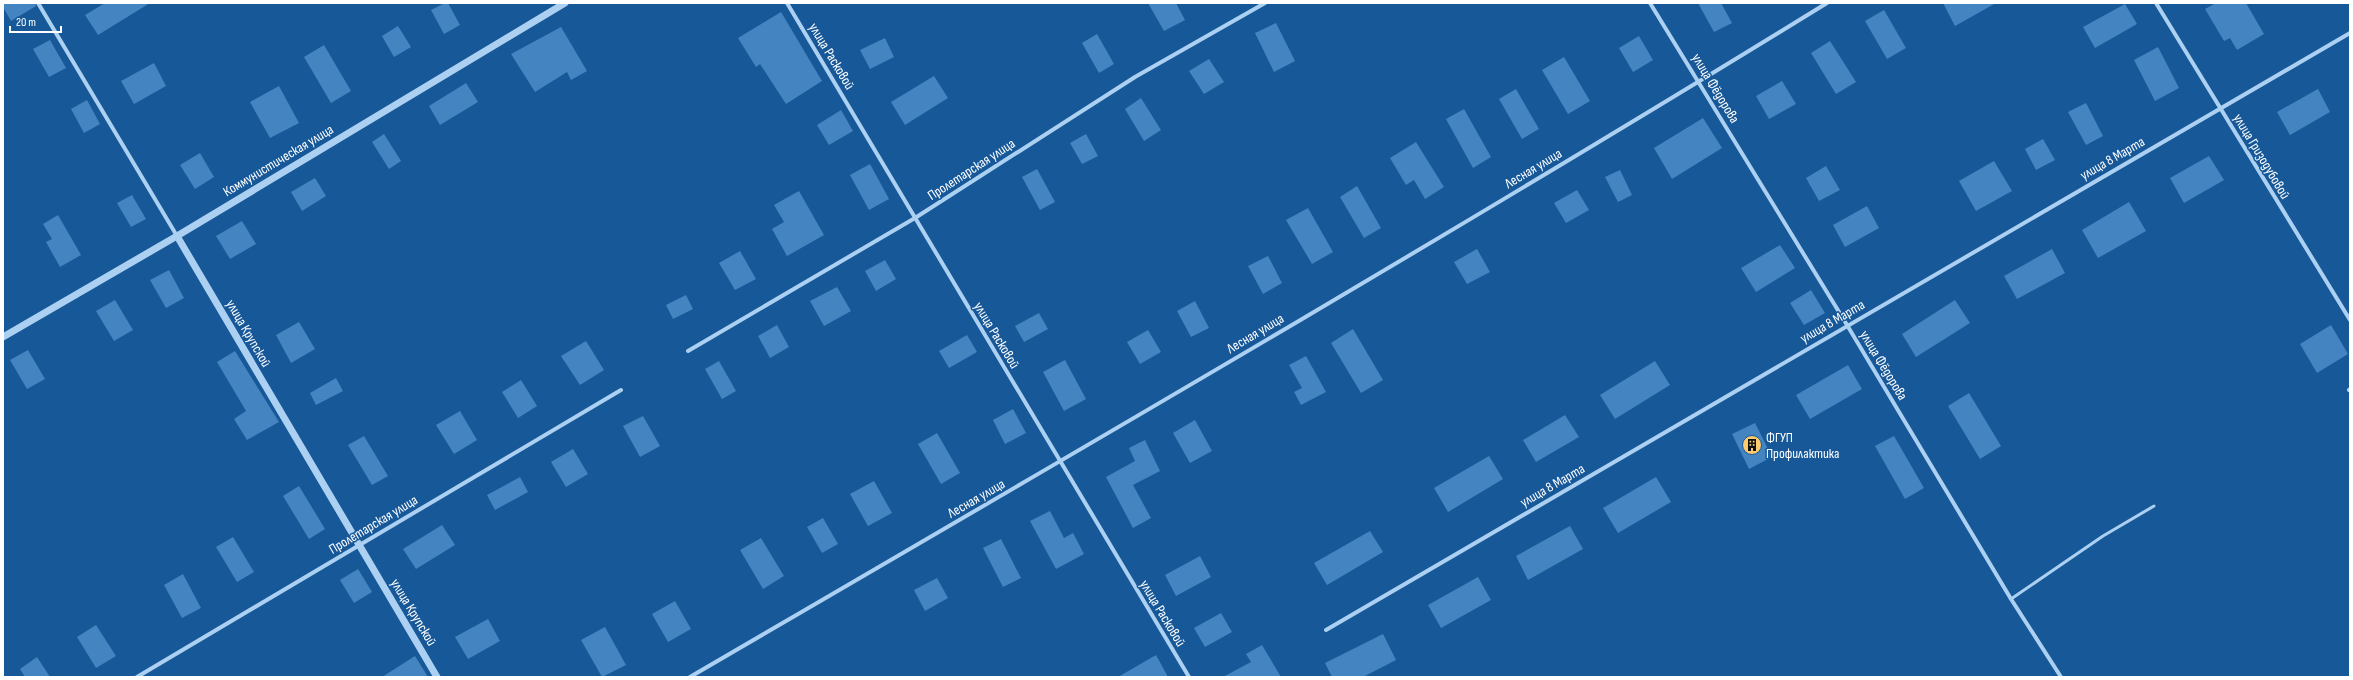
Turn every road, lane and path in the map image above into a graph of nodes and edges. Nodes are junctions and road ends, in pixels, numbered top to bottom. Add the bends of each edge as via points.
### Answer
1 (38, 3) edge
2 (564, 3) edge
3 (787, 3) edge
4 (1265, 3) edge
5 (1650, 3) edge
6 (1827, 3) edge
7 (2156, 3) edge
8 (2350, 33) edge
9 (1699, 82) junction
10 (2220, 108) junction
11 (915, 218) junction
12 (177, 236) junction
13 (2350, 320) edge
14 (1847, 325) junction
15 (3, 337) edge
16 (688, 351) dead end
17 (621, 390) dead end
18 (1059, 462) junction
19 (2154, 506) dead end
20 (359, 545) junction
21 (2011, 599) junction
22 (1326, 630) dead end
23 (137, 677) edge
24 (437, 677) edge
25 (690, 677) edge
26 (1189, 677) edge
27 (2061, 677) edge

1 - 12 street, улица Крупской
2 - 12 street, Коммунистическая улица
3 - 11 street, улица Расковой
4 - 11 street, Пролетарская улица via 1135,77
5 - 9 street, улица Фёдорова
6 - 9 street, Лесная улица
7 - 10 street, улица Гризодубовой
8 - 10 street, улица 8 Марта
9 - 14 street, улица Фёдорова
9 - 18 street, Лесная улица
10 - 13 street, улица Гризодубовой
10 - 14 street, улица 8 Марта
11 - 16 street, Пролетарская улица
11 - 18 street, улица Расковой
12 - 15 street, Коммунистическая улица
12 - 20 street, улица Крупской
14 - 21 street, улица Фёдорова
14 - 22 street, улица 8 Марта
17 - 20 street, Пролетарская улица
18 - 25 street, Лесная улица
18 - 26 street, улица Расковой
19 - 21 lane via 2102,536
20 - 23 street, Пролетарская улица
20 - 24 street, улица Крупской
21 - 27 street, улица Фёдорова

